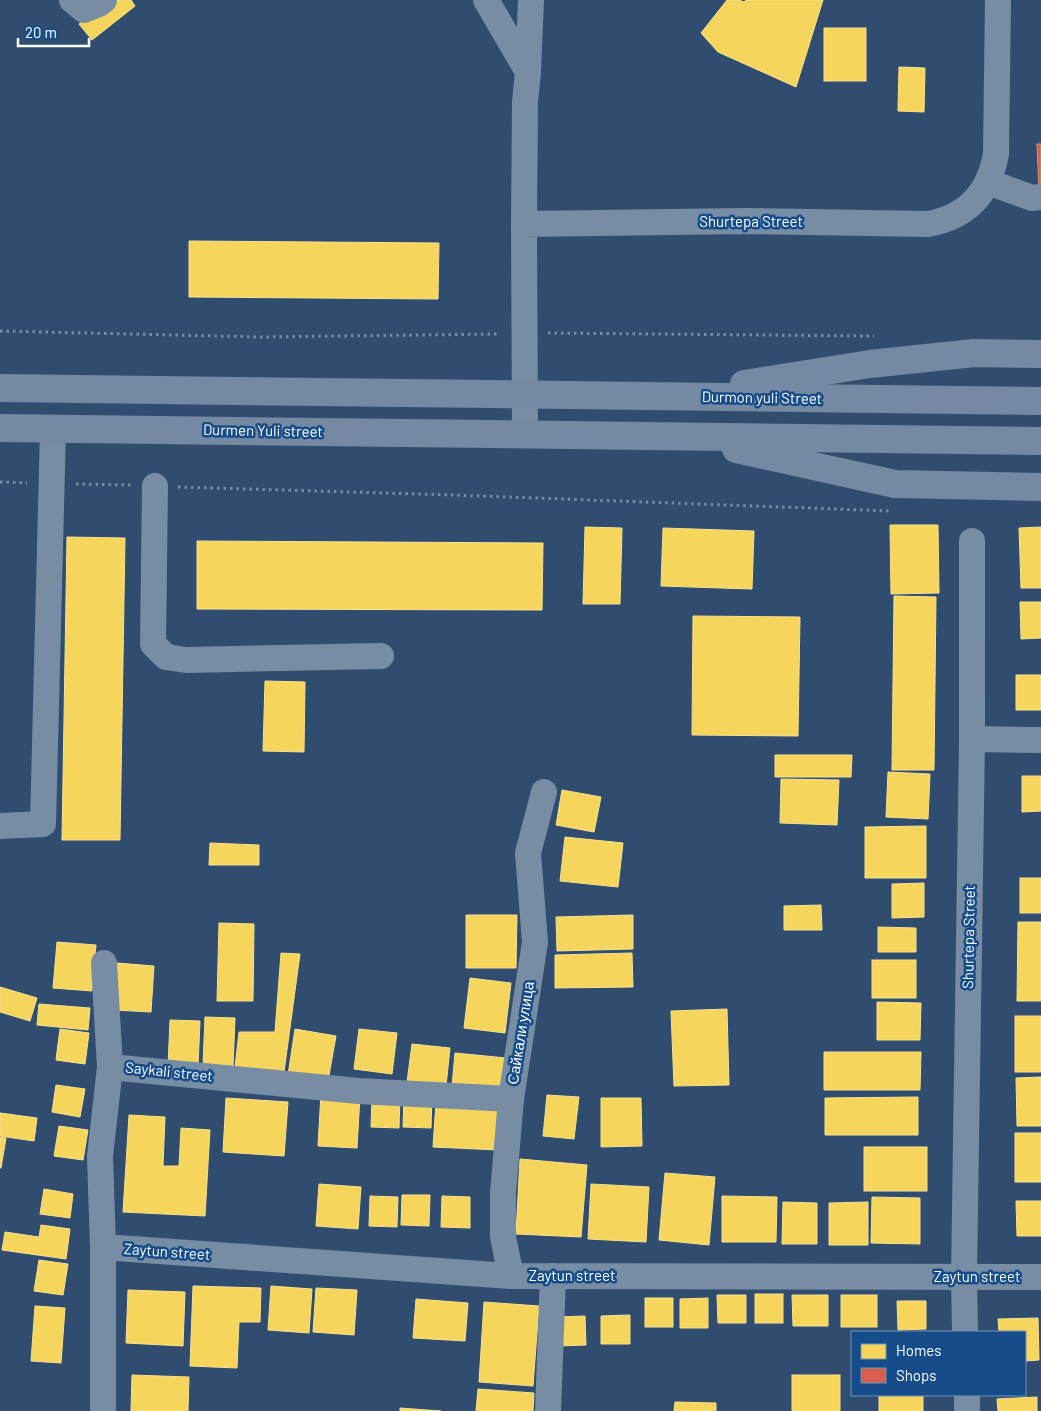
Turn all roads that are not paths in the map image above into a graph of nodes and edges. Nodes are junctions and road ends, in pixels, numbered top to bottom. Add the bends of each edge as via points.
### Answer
1 (72, 0) edge
2 (104, 0) edge
3 (486, 0) edge
4 (531, 0) edge
5 (998, 0) edge
6 (528, 72) junction
7 (988, 182) junction
8 (1041, 197) edge
9 (524, 224) junction
10 (1041, 354) edge
11 (0, 388) edge
12 (524, 395) junction
13 (671, 396) junction
14 (1041, 401) edge
15 (0, 428) edge
16 (53, 428) junction
17 (525, 434) junction
18 (671, 436) junction
19 (1041, 441) edge
20 (155, 486) road end
21 (1041, 487) edge
22 (972, 541) dead end
23 (381, 656) dead end
24 (972, 739) junction
25 (1041, 740) edge
26 (544, 792) dead end
27 (0, 826) edge
28 (104, 963) dead end
29 (110, 1067) junction
30 (511, 1100) junction
31 (103, 1248) junction
32 (511, 1276) junction
33 (553, 1276) junction
34 (1041, 1277) edge
35 (964, 1278) junction
36 (966, 1331) edge
37 (967, 1396) edge
38 (103, 1411) edge
39 (548, 1411) edge
40 (967, 1411) edge

1 - 2 street via 84,10
3 - 6 street
4 - 6 street
5 - 7 street, Shurtepa Street via 996,154
6 - 9 street
7 - 8 street via 1032,198
7 - 9 street, Shurtepa Street via 981,194 962,211 928,224 745,221
9 - 12 street
10 - 13 main road via 974,353 870,364
11 - 12 main road
12 - 13 main road, Durmon yuli Street
12 - 17 street
13 - 14 main road, Durmon yuli Street
15 - 16 main road, Durmen Yuli street
16 - 17 main road, Durmen Yuli street
16 - 27 street via 43,824
17 - 18 main road
18 - 19 main road
18 - 21 main road via 895,484
20 - 23 street via 153,644 166,658
22 - 24 street, Shurtepa Street
24 - 25 street
24 - 35 street, Shurtepa Street
26 - 30 street, Сайкали улица via 528,853 535,942
28 - 29 street
29 - 30 street, Saykali street via 359,1091
29 - 31 street, Saykali street via 100,1156
30 - 32 street, Сайкали улица via 503,1193 503,1237
31 - 32 street, Zaytun street
31 - 38 street, Saykali street
32 - 33 street, Zaytun street
33 - 35 street, Zaytun street
33 - 39 street
34 - 35 street, Zaytun street
35 - 36 street, Shurtepa Street
37 - 40 street

